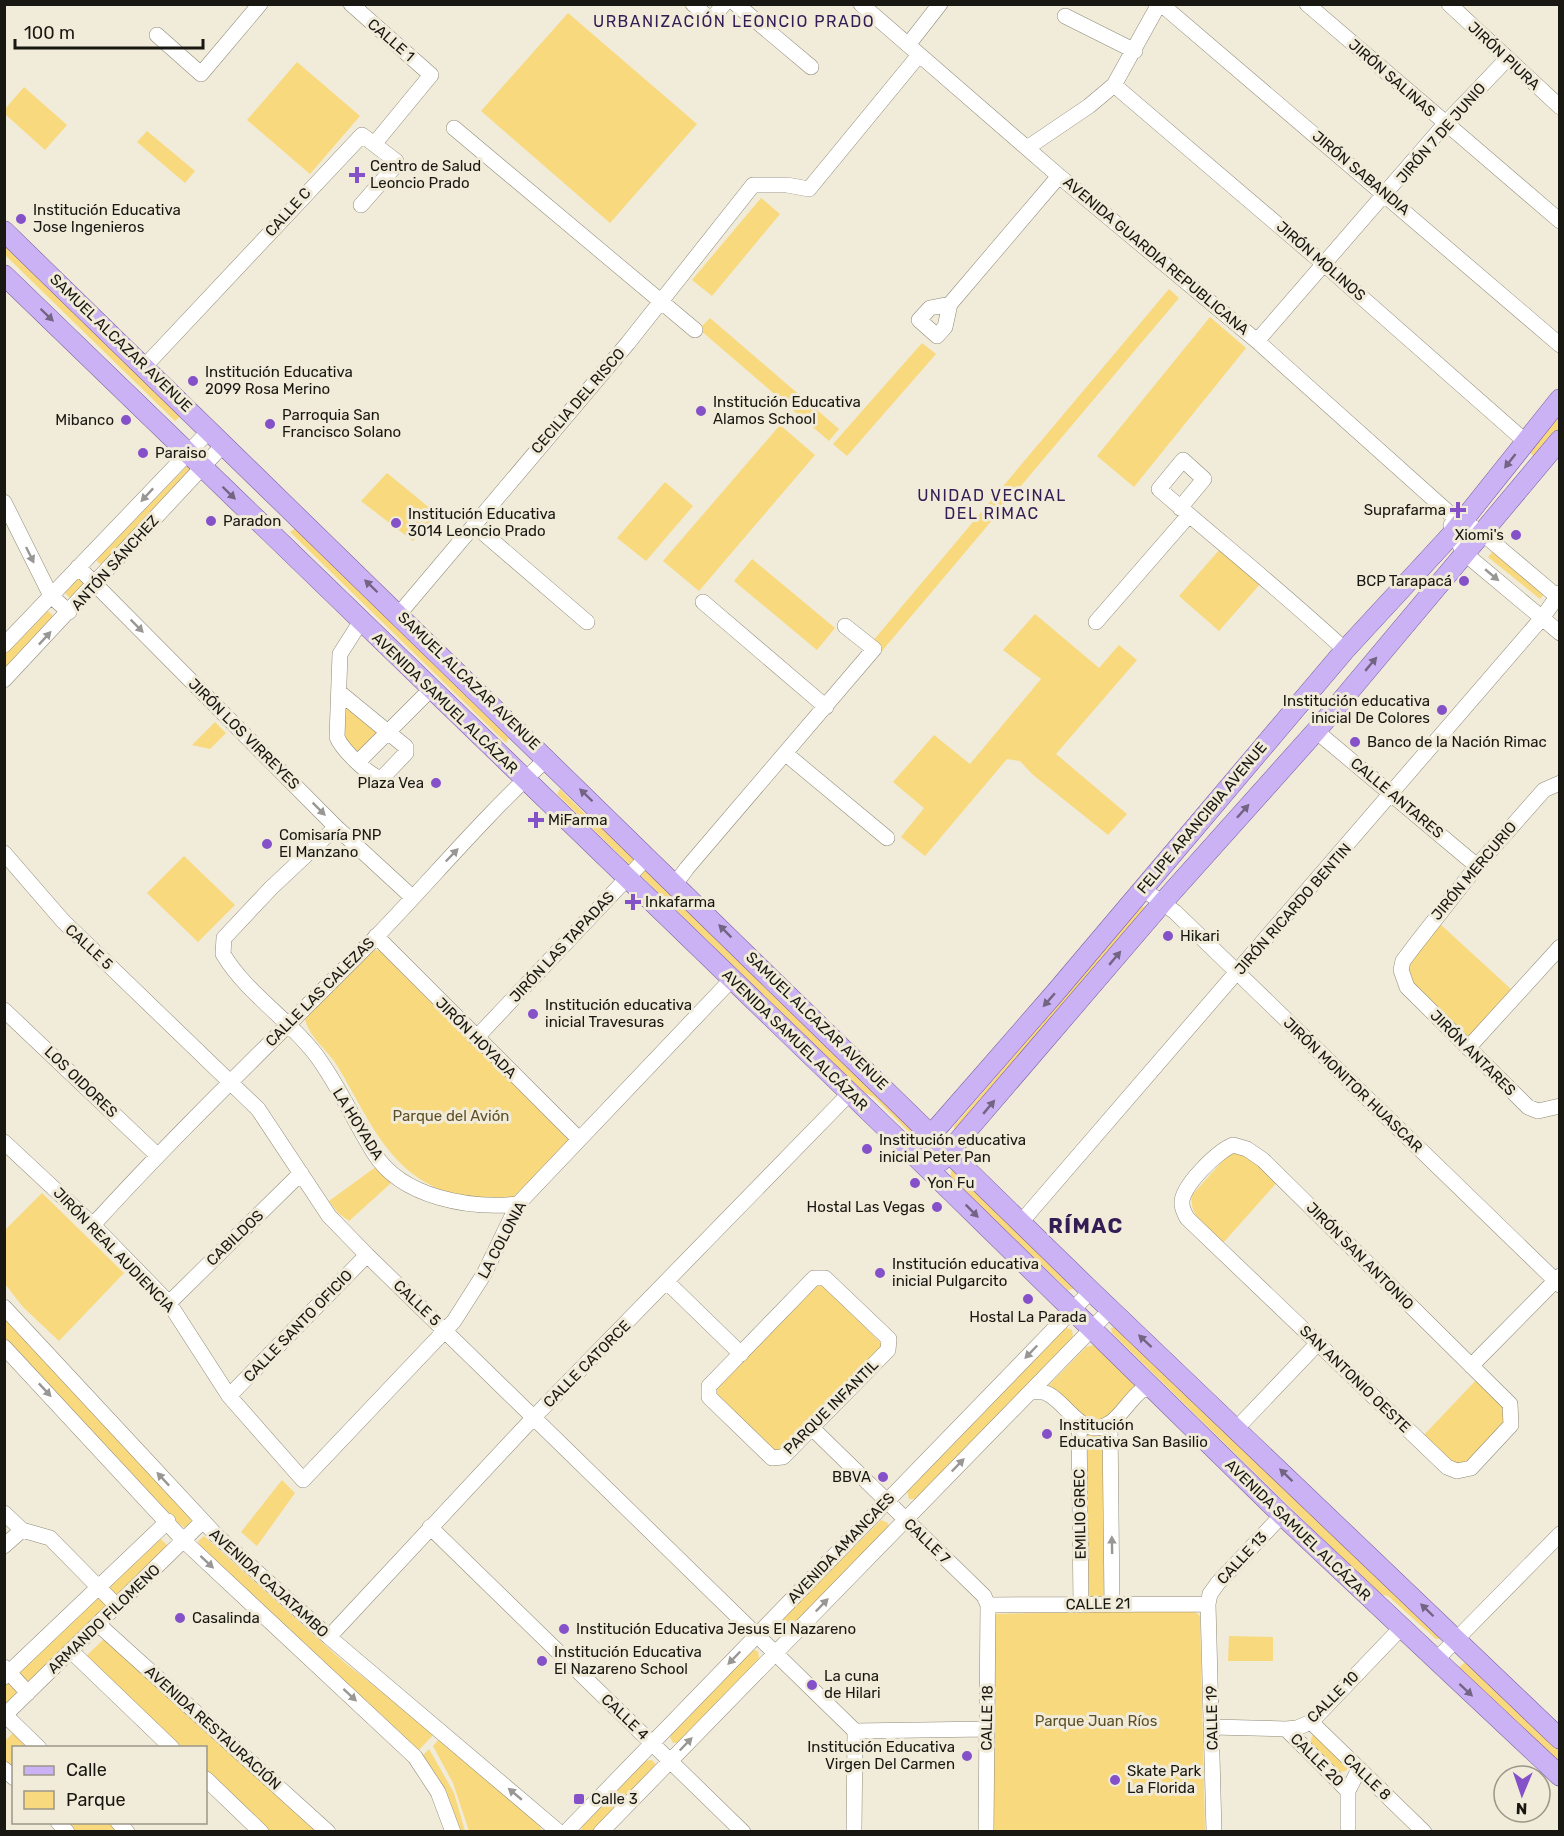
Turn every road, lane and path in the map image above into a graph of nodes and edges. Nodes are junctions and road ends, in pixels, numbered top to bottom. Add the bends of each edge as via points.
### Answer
1 (260, 4) edge
2 (351, 4) edge
3 (693, 4) edge
4 (724, 4) edge
5 (736, 4) edge
6 (861, 4) edge
7 (940, 4) edge
8 (1160, 4) edge
9 (1308, 4) edge
10 (1449, 4) edge
11 (1065, 16) dead end
12 (157, 35) dead end
13 (913, 50) junction
14 (1135, 51) junction
15 (1506, 60) junction
16 (811, 67) dead end
17 (1114, 85) junction
18 (1560, 107) edge
19 (1445, 124) junction
20 (454, 128) dead end
21 (375, 143) junction
22 (1027, 148) junction
23 (1059, 176) junction
24 (1387, 195) junction
25 (361, 205) dead end
26 (1560, 221) edge
27 (4, 231) edge
28 (1325, 265) junction
29 (4, 275) edge
30 (661, 301) junction
31 (950, 304) dead end
32 (694, 330) dead end
33 (1257, 341) junction
34 (1560, 345) edge
35 (145, 366) junction
36 (1560, 399) edge
37 (217, 437) junction
38 (1560, 440) edge
39 (1525, 441) junction
40 (187, 452) junction
41 (202, 467) junction
42 (4, 502) edge
43 (1454, 522) junction
44 (474, 525) junction
45 (1482, 533) junction
46 (1463, 552) junction
47 (78, 567) junction
48 (96, 585) junction
49 (51, 596) junction
50 (1559, 596) edge
51 (703, 602) dead end
52 (69, 612) junction
53 (399, 614) junction
54 (1542, 618) junction
55 (361, 621) junction
56 (587, 622) dead end
57 (1096, 622) dead end
58 (845, 626) dead end
59 (1560, 633) edge
60 (4, 645) edge
61 (1345, 650) junction
62 (4, 680) edge
63 (431, 689) junction
64 (339, 692) junction
65 (826, 707) junction
66 (1316, 730) junction
67 (387, 733) junction
68 (786, 754) junction
69 (548, 758) junction
70 (358, 762) junction
71 (525, 780) junction
72 (1559, 783) edge
73 (1392, 794) junction
74 (336, 827) junction
75 (887, 838) dead end
76 (4, 853) edge
77 (648, 856) junction
78 (1477, 866) junction
79 (627, 879) junction
80 (676, 883) junction
81 (1143, 888) junction
82 (412, 897) junction
83 (1163, 902) junction
84 (376, 936) junction
85 (1560, 947) edge
86 (1401, 970) joint
87 (1237, 973) junction
88 (732, 979) junction
89 (4, 1010) edge
90 (287, 1026) junction
91 (476, 1038) junction
92 (1468, 1048) junction
93 (231, 1081) junction
94 (849, 1094) junction
95 (1560, 1106) edge
96 (932, 1134) junction
97 (578, 1138) junction
98 (4, 1142) edge
99 (1247, 1149) joint
100 (951, 1152) junction
101 (913, 1154) junction
102 (157, 1155) junction
103 (930, 1170) junction
104 (301, 1173) junction
105 (518, 1204) junction
106 (1022, 1221) junction
107 (93, 1225) junction
108 (368, 1255) junction
109 (1558, 1280) edge
110 (667, 1282) junction
111 (1091, 1291) junction
112 (169, 1303) junction
113 (4, 1307) edge
114 (1111, 1309) junction
115 (1072, 1310) junction
116 (445, 1329) junction
117 (1092, 1329) junction
118 (1318, 1344) junction
119 (4, 1347) edge
120 (741, 1354) junction
121 (1471, 1366) junction
122 (1153, 1389) junction
123 (1030, 1392) junction
124 (229, 1396) junction
125 (1510, 1404) joint
126 (535, 1416) junction
127 (1079, 1422) junction
128 (1110, 1423) junction
129 (812, 1428) junction
130 (1237, 1428) junction
131 (303, 1480) joint
132 (887, 1501) junction
133 (4, 1513) edge
134 (1282, 1515) junction
135 (905, 1519) junction
136 (168, 1521) junction
137 (202, 1522) junction
138 (429, 1527) junction
139 (22, 1530) junction
140 (1560, 1534) edge
141 (184, 1541) junction
142 (4, 1546) edge
143 (97, 1587) junction
144 (1112, 1604) junction
145 (1208, 1604) junction
146 (988, 1605) junction
147 (1081, 1605) junction
148 (117, 1606) junction
149 (99, 1625) junction
150 (1401, 1628) junction
151 (756, 1636) junction
152 (329, 1637) junction
153 (1456, 1639) junction
154 (71, 1651) junction
155 (774, 1654) junction
156 (1435, 1661) junction
157 (6, 1672) edge
158 (28, 1693) junction
159 (5, 1716) edge
160 (1311, 1722) junction
161 (1213, 1727) junction
162 (986, 1729) junction
163 (1286, 1729) junction
164 (855, 1731) junction
165 (1560, 1739) edge
166 (651, 1743) junction
167 (37, 1746) edge
168 (170, 1746) edge
169 (670, 1761) junction
170 (1359, 1769) junction
171 (1560, 1776) edge
172 (207, 1780) edge
173 (1348, 1791) junction
174 (261, 1832) edge
175 (328, 1832) edge
176 (453, 1832) edge
177 (559, 1832) edge
178 (566, 1832) edge
179 (601, 1832) edge
180 (743, 1832) edge
181 (854, 1832) edge
182 (986, 1832) edge
183 (1214, 1832) edge
184 (1348, 1832) edge
185 (1424, 1832) edge

1 - 12 street via 201,74
2 - 21 street, CALLE 1 via 431,75
3 - 4 street via 711,20
5 - 16 street
6 - 13 street, AVENIDA GUARDIA REPUBLICANA
7 - 13 street
8 - 14 street
8 - 24 street, JIRÓN SABANDIA
9 - 19 street, JIRÓN SALINAS
10 - 15 street, JIRÓN PIURA
11 - 14 street
13 - 22 street, AVENIDA GUARDIA REPUBLICANA
13 - 30 street, CECILIA DEL RISCO via 809,189 753,185
14 - 17 street
15 - 18 street, JIRÓN PIURA
15 - 19 street, JIRÓN 7 DE JUNIO
17 - 22 street
17 - 28 street, JIRÓN MOLINOS
19 - 24 street, JIRÓN 7 DE JUNIO
19 - 26 street, JIRÓN SALINAS
20 - 30 street
21 - 25 street via 396,165
21 - 35 street, CALLE C via 366,136 358,136
22 - 23 street, AVENIDA GUARDIA REPUBLICANA
23 - 31 street
23 - 33 street, AVENIDA GUARDIA REPUBLICANA
24 - 28 street, JIRÓN 7 DE JUNIO
24 - 34 street, JIRÓN SABANDIA
27 - 35 main road, SAMUEL ALCAZAR AVENUE
28 - 33 street, JIRÓN 7 DE JUNIO
28 - 39 street, JIRÓN MOLINOS
29 -> 40 main road
30 - 32 street
30 - 44 street, CECILIA DEL RISCO
33 - 43 street, AVENIDA GUARDIA REPUBLICANA
35 - 37 main road, SAMUEL ALCAZAR AVENUE
36 - 39 main road, FELIPE ARANCIBIA AVENUE
37 - 40 street, ANTÓN SÁNCHEZ
37 - 41 street, ANTÓN SÁNCHEZ
53 -> 37 main road, SAMUEL ALCAZAR AVENUE
38 - 45 main road, FELIPE ARANCIBIA AVENUE
39 -> 43 main road, FELIPE ARANCIBIA AVENUE
40 - 41 main road, AVENIDA SAMUEL ALCÁZAR
40 -> 47 street, ANTÓN SÁNCHEZ
41 - 48 street, ANTÓN SÁNCHEZ
41 -> 55 main road, AVENIDA SAMUEL ALCÁZAR
42 -> 49 street
43 - 45 street
43 - 46 street
43 - 61 main road, FELIPE ARANCIBIA AVENUE
44 - 53 street, CECILIA DEL RISCO
44 - 56 street
45 - 46 main road, FELIPE ARANCIBIA AVENUE
45 - 50 street
46 -> 54 street
66 -> 46 main road, FELIPE ARANCIBIA AVENUE
47 - 48 street, JIRÓN LOS VIRREYES
47 - 49 street, ANTÓN SÁNCHEZ
48 - 52 street, ANTÓN SÁNCHEZ
48 -> 74 street, JIRÓN LOS VIRREYES
49 - 52 street
49 - 60 street, ANTÓN SÁNCHEZ
50 - 54 street, JIRÓN RICARDO BENTIN
51 - 65 street
62 -> 52 street, ANTÓN SÁNCHEZ
53 - 69 main road, SAMUEL ALCAZAR AVENUE
54 - 59 street
54 - 73 street, JIRÓN RICARDO BENTIN
55 - 63 main road, AVENIDA SAMUEL ALCÁZAR
55 - 64 street via 340,654
57 - 61 street via 1185,511
58 - 65 street via 874,649
61 - 81 main road, FELIPE ARANCIBIA AVENUE
63 - 67 street
63 - 71 main road, AVENIDA SAMUEL ALCÁZAR
64 - 67 street
64 - 70 street via 337,737
65 - 68 street
66 - 73 street, CALLE ANTARES
83 -> 66 main road, FELIPE ARANCIBIA AVENUE
67 - 70 street
67 - 70 street via 407,750 382,778 375,778
68 - 75 street
68 - 80 street
69 - 71 street, CALLE LAS CALEZAS
77 -> 69 main road, SAMUEL ALCAZAR AVENUE
71 - 79 main road, AVENIDA SAMUEL ALCÁZAR
82 -> 71 street, CALLE LAS CALEZAS
72 - 78 street, JIRÓN MERCURIO via 1544,790
73 - 78 street, CALLE ANTARES
73 - 87 street, JIRÓN RICARDO BENTIN
74 - 82 street, JIRÓN LOS VIRREYES
74 - 90 street, LA HOYADA via 224,938 222,947 227,961
76 - 93 street, CALLE 5 via 63,921
77 - 79 street, JIRÓN LAS TAPADAS
77 - 80 main road, SAMUEL ALCAZAR AVENUE
78 - 86 street, JIRÓN MERCURIO via 1414,945
79 - 88 main road, AVENIDA SAMUEL ALCÁZAR
79 - 91 street, JIRÓN LAS TAPADAS
96 -> 80 main road, SAMUEL ALCAZAR AVENUE
81 - 83 street, JIRÓN MONITOR HUASCAR
81 -> 96 main road, FELIPE ARANCIBIA AVENUE
82 - 84 street, CALLE LAS CALEZAS
83 - 87 street, JIRÓN MONITOR HUASCAR
100 -> 83 main road, FELIPE ARANCIBIA AVENUE
84 - 90 street, CALLE LAS CALEZAS
84 - 91 street, JIRÓN HOYADA
85 - 92 street
86 - 92 street, JIRÓN ANTARES via 1407,987
87 - 106 street, JIRÓN RICARDO BENTIN
87 - 109 street, JIRÓN MONITOR HUASCAR
88 - 94 main road, AVENIDA SAMUEL ALCÁZAR
88 - 97 street, LA COLONIA
89 - 102 street, LOS OIDORES
90 - 93 street, CALLE LAS CALEZAS
90 - 105 street, LA HOYADA via 315,1054 386,1168 423,1191 464,1204
91 - 97 street, JIRÓN HOYADA
92 - 95 street, JIRÓN ANTARES via 1528,1107 1538,1111
93 - 102 street, CALLE LAS CALEZAS
93 - 104 street, CALLE 5 via 258,1109
94 - 101 main road, AVENIDA SAMUEL ALCÁZAR
94 - 110 street, CALLE CATORCE
96 - 100 main road, AVENIDA SAMUEL ALCÁZAR
96 - 101 main road, FELIPE ARANCIBIA AVENUE
97 - 105 street, LA COLONIA
98 - 107 street, JIRÓN REAL AUDIENCIA
99 - 118 street, SAN ANTONIO OESTE via 1233,1145 1203,1169 1184,1192 1186,1218
99 - 121 street, JIRÓN SAN ANTONIO via 1263,1160
100 - 103 main road, FELIPE ARANCIBIA AVENUE
100 - 106 main road, AVENIDA SAMUEL ALCÁZAR
101 - 103 main road, AVENIDA SAMUEL ALCÁZAR
102 - 107 street, CALLE LAS CALEZAS
103 -> 115 main road, AVENIDA SAMUEL ALCÁZAR
104 - 108 street, CALLE 5 via 329,1216
104 - 112 street, CABILDOS
105 - 116 street, LA COLONIA via 469,1303
106 - 111 main road, AVENIDA SAMUEL ALCÁZAR
107 - 112 street, JIRÓN REAL AUDIENCIA
108 - 116 street, CALLE 5
108 - 124 street, CALLE SANTO OFICIO
109 - 121 street
110 - 120 street
110 - 126 street, CALLE CATORCE
111 - 114 main road, AVENIDA SAMUEL ALCÁZAR
111 - 115 street, AVENIDA AMANCAES
112 - 124 street, JIRÓN REAL AUDIENCIA
137 -> 113 street, AVENIDA CAJATAMBO
114 - 117 street, AVENIDA AMANCAES
130 -> 114 main road, AVENIDA SAMUEL ALCÁZAR
115 - 117 main road, AVENIDA SAMUEL ALCÁZAR
115 -> 132 street, AVENIDA AMANCAES
116 - 126 street, CALLE 5
116 - 131 street, LA COLONIA
117 - 122 main road, AVENIDA SAMUEL ALCÁZAR
117 - 123 street, AVENIDA AMANCAES
118 - 125 street, SAN ANTONIO OESTE via 1447,1467 1457,1471 1471,1468 1506,1432 1511,1425
118 - 130 street
119 -> 136 street, AVENIDA CAJATAMBO
120 - 129 street, PARQUE INFANTIL via 709,1386 709,1397 772,1458 783,1457
120 - 129 street, PARQUE INFANTIL via 814,1278 825,1278 889,1339 888,1350
121 - 125 street, JIRÓN SAN ANTONIO
122 - 128 street via 1137,1394
122 - 134 main road, AVENIDA SAMUEL ALCÁZAR
123 - 127 street via 1051,1395
135 -> 123 street, AVENIDA AMANCAES
124 - 131 street, JIRÓN REAL AUDIENCIA
126 - 138 street, CALLE CATORCE
126 - 151 street, CALLE 5
127 - 128 street via 1088,1427
127 - 147 street, EMILIO GREC
144 -> 128 street, EMILIO GREC
129 - 132 street, CALLE 7
153 -> 130 main road, AVENIDA SAMUEL ALCÁZAR
132 - 135 street, CALLE 7
132 - 151 street, AVENIDA AMANCAES
133 - 139 street
134 - 145 street, CALLE 13 via 1218,1582
134 - 150 main road, AVENIDA SAMUEL ALCÁZAR
135 - 146 street, CALLE 7 via 984,1596
155 -> 135 street, AVENIDA AMANCAES
136 - 141 street, AVENIDA CAJATAMBO
136 - 143 street
137 - 141 street, ARMANDO FILOMENO
137 - 152 street, AVENIDA CAJATAMBO
138 - 152 street, CALLE CATORCE
138 - 166 street, CALLE 4
139 - 142 street
139 - 143 street via 50,1538
140 - 153 street
141 - 148 street, ARMANDO FILOMENO
141 -> 176 street, AVENIDA CAJATAMBO via 415,1757 438,1792
143 - 148 street
143 - 157 street
144 - 145 street, CALLE 21
144 - 147 street, CALLE 21
145 - 161 street, CALLE 19
146 - 147 street, CALLE 21
146 - 162 street, CALLE 18
148 - 149 street, ARMANDO FILOMENO
149 - 154 street, ARMANDO FILOMENO
149 - 175 street, AVENIDA RESTAURACIÓN
150 - 156 main road, AVENIDA SAMUEL ALCÁZAR
150 - 160 street, CALLE 10
151 - 155 street, CALLE 5
151 -> 166 street, AVENIDA AMANCAES
177 -> 152 street, AVENIDA CAJATAMBO
153 - 156 street
153 - 165 main road, AVENIDA SAMUEL ALCÁZAR
154 - 158 street, ARMANDO FILOMENO
154 - 168 street
155 - 164 street, CALLE 5
169 -> 155 street, AVENIDA AMANCAES
156 -> 171 main road, AVENIDA SAMUEL ALCÁZAR
157 - 158 street
158 - 159 street, ARMANDO FILOMENO
159 - 167 street
160 - 163 street, CALLE 10
160 - 170 street, CALLE 8
161 - 163 street, CALLE 10
161 - 183 street, CALLE 19
162 - 164 street
162 - 182 street, CALLE 18
163 - 173 street, CALLE 20
164 - 181 street
166 - 169 street, CALLE 4
166 - 178 street, AVENIDA AMANCAES
169 - 179 street, AVENIDA AMANCAES
169 - 180 street, CALLE 4
170 - 173 street, CALLE 20
170 - 185 street, CALLE 8
172 - 174 street
173 - 184 street, CALLE 20

